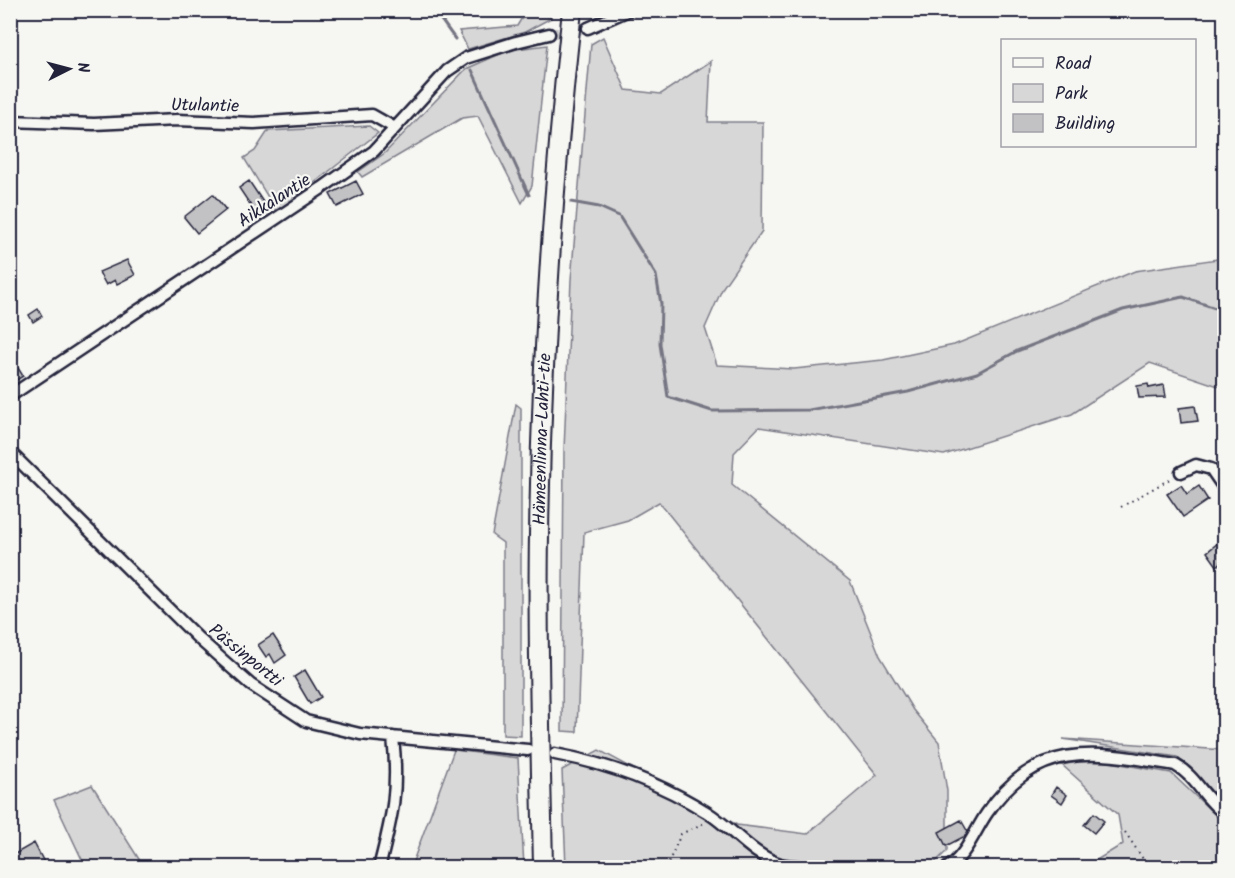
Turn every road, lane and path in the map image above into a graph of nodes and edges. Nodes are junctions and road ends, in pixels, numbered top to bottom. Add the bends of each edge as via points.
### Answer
1 (572, 10) edge
2 (629, 10) edge
3 (588, 27) tunnel mouth
4 (549, 34) tunnel mouth
5 (10, 121) edge
6 (395, 128) junction
7 (10, 396) edge
8 (10, 452) edge
9 (1181, 472) joint
10 (1224, 488) edge
11 (1121, 507) dead end
12 (393, 737) junction
13 (528, 750) dead end
14 (555, 754) dead end
15 (1224, 813) edge
16 (714, 818) junction
17 (1125, 832) dead end
18 (379, 867) edge
19 (543, 867) edge
20 (666, 867) edge
21 (816, 867) edge
22 (946, 867) edge
23 (1149, 867) edge

1 - 19 highway, Hämeenlinna-Lahti-tie via 551,237 541,429 538,650
2 - 3 street
4 - 6 street, Aikkalantie via 466,58 447,71
5 - 6 street, Utulantie via 254,123 372,115
6 - 7 street, Aikkalantie via 374,150 322,188
8 - 12 street, Pässinportti via 199,639 251,685 306,721 360,734
9 - 10 street via 1196,465 1211,469
9 - 11 path
12 - 13 street, Pässinportti
12 - 18 street via 395,802
14 - 16 street via 594,761 640,778
15 - 22 street via 1202,794 1185,770 1175,765 1107,753 1077,754 1052,760 1024,775 997,798 962,856
16 - 20 path via 681,834
16 - 21 street via 769,859
17 - 23 path

